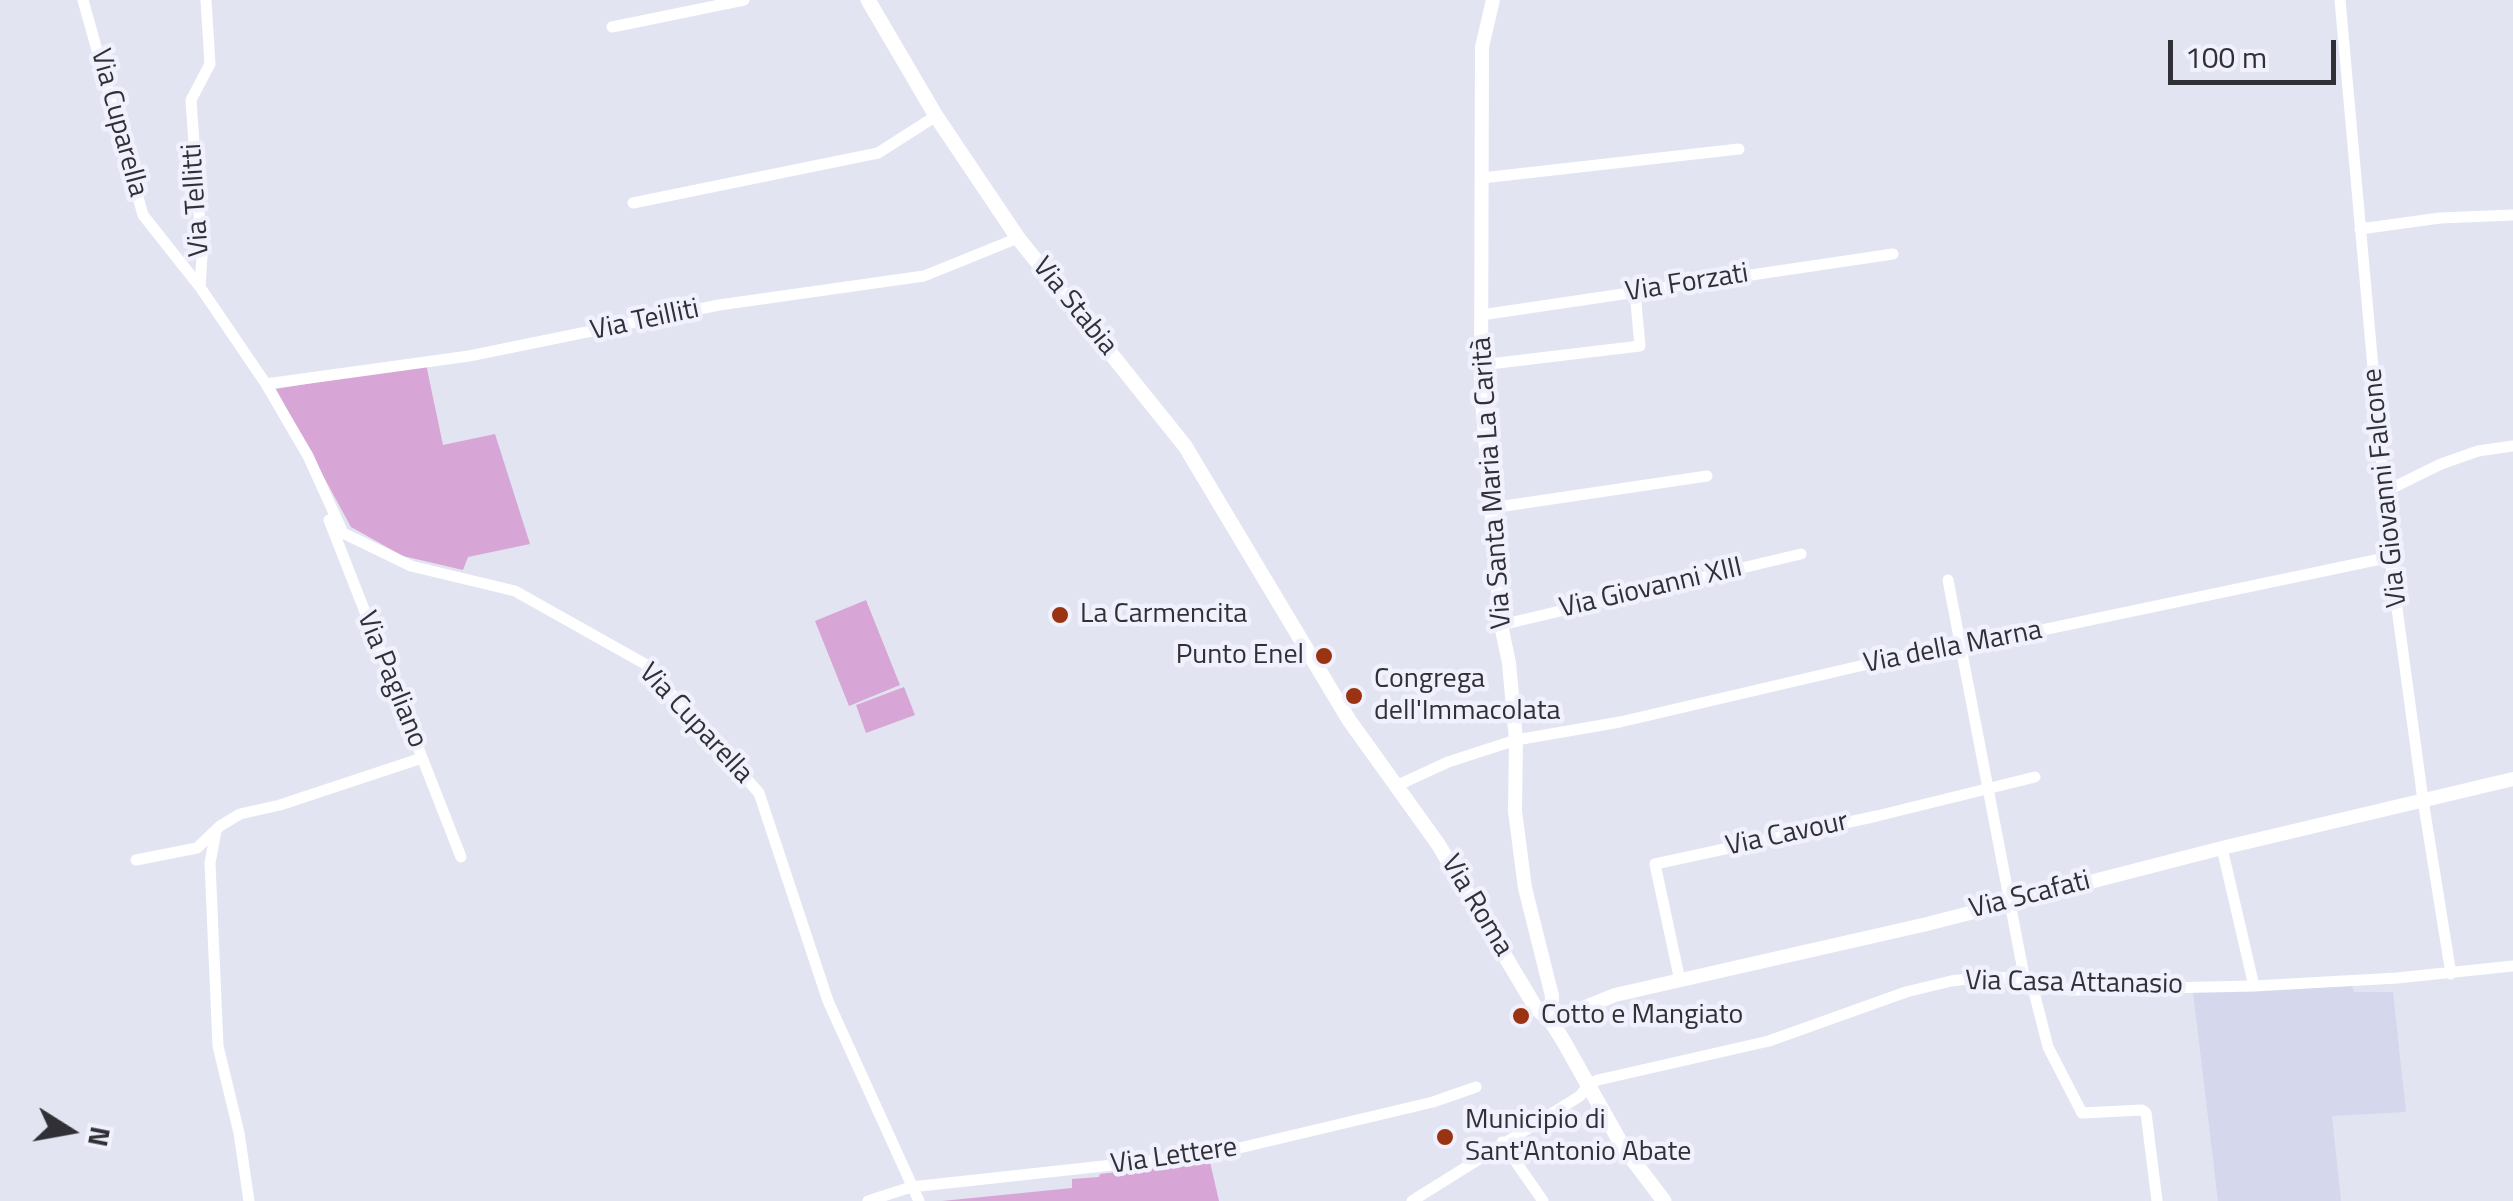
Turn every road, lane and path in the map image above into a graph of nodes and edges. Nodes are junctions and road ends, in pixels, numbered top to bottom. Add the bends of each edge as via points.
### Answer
1 (83, 0) edge
2 (206, 0) edge
3 (744, 0) edge
4 (868, 0) edge
5 (1493, 0) edge
6 (2340, 0) edge
7 (612, 27) dead end
8 (936, 116) junction
9 (1739, 150) dead end
10 (1482, 178) junction
11 (633, 203) dead end
12 (2513, 216) edge
13 (2360, 229) junction
14 (1018, 238) junction
15 (1894, 254) dead end
16 (200, 287) junction
17 (1635, 292) junction
18 (1481, 315) junction
19 (1481, 365) junction
20 (266, 384) junction
21 (2513, 446) edge
22 (1707, 476) dead end
23 (2386, 491) junction
24 (326, 501) junction
25 (1491, 508) junction
26 (1802, 554) dead end
27 (2390, 557) junction
28 (1948, 580) dead end
29 (1284, 613) joint
30 (1501, 624) junction
31 (1958, 643) junction
32 (1516, 740) junction
33 (422, 758) junction
34 (2035, 777) dead end
35 (2513, 779) edge
36 (1396, 786) junction
37 (1986, 787) junction
38 (2422, 800) junction
39 (216, 831) junction
40 (2222, 848) junction
41 (461, 857) dead end
42 (136, 860) dead end
43 (2007, 902) junction
44 (2513, 966) edge
45 (2451, 974) junction
46 (1680, 981) junction
47 (2028, 982) junction
48 (2254, 986) junction
49 (1550, 1021) junction
50 (1589, 1084) junction
51 (1476, 1087) dead end
52 (1502, 1142) junction
53 (912, 1187) junction
54 (249, 1201) edge
55 (868, 1201) edge
56 (919, 1201) edge
57 (1412, 1201) edge
58 (1543, 1201) edge
59 (1664, 1201) edge
60 (2157, 1201) edge

1 - 16 street, Via Cuparella via 143,214
2 - 16 street, Via Tellitti via 210,64 191,100
3 - 7 street
4 - 8 main road, Via Stabia
5 - 10 street, Via Santa Maria La Carità via 1482,47
6 - 13 street, Via Giovanni Falcone
8 - 11 street via 878,153
8 - 14 main road, Via Stabia
9 - 10 street
10 - 18 street, Via Santa Maria La Carità
12 - 13 street
13 - 23 street, Via Giovanni Falcone
14 - 20 street, Via Teilliti via 924,276 719,305 469,356
14 - 29 main road, Via Stabia via 1185,446
15 - 17 street, Via Forzati
16 - 20 street, Via Tellitti
17 - 18 street, Via Forzati
17 - 19 street via 1640,346
18 - 19 street, Via Santa Maria La Carità
19 - 25 street, Via Santa Maria La Carità
20 - 24 street, Via Cuparella
21 - 23 street via 2440,464
22 - 25 street
23 - 27 street, Via Giovanni Falcone
24 - 33 street, Via Pagliano
24 - 53 street, Via Cuparella via 342,533 357,541 411,566 515,591 645,664 760,792 828,1001
25 - 30 street, Via Santa Maria La Carità
26 - 30 street, Via Giovanni XIII
27 - 31 street, Via della Marna
27 - 38 street, Via Giovanni Falcone
28 - 31 street
29 - 36 main road, Via Roma
30 - 32 street, Via Santa Maria La Carità
31 - 32 street, Via della Marna
31 - 37 street
32 - 36 street, Via della Marna
32 - 49 street, Via Santa Maria La Carità via 1514,812 1552,996
33 - 39 street via 240,814
33 - 41 street, Via Pagliano
34 - 37 street, Via Cavour
35 - 38 street, Via Scafati
36 - 49 main road, Via Roma
37 - 43 street
37 - 46 street, Via Cavour via 1656,864
38 - 40 street, Via Scafati
38 - 45 street, Via Giovanni Falcone
39 - 42 street via 198,848
39 - 54 street via 210,864 218,1046
40 - 43 street, Via Scafati
40 - 48 street
43 - 46 street, Via Scafati
43 - 47 street
44 - 45 street, Via Casa Attanasio
45 - 48 street, Via Casa Attanasio
46 - 49 street, Via Scafati via 1614,995
47 - 48 street, Via Casa Attanasio via 2071,990
47 - 50 street, Via Casa Attanasio via 1951,981 1756,1045
47 - 60 street via 2048,1046 2082,1114 2146,1113
49 - 50 main road, Via Roma
50 - 52 street
50 - 59 main road, Via Roma via 1623,1147
51 - 53 street, Via Lettere via 1214,1154
52 - 57 street
52 - 58 street
53 - 55 street, Via Lettere
53 - 56 street, Via Cuparella

